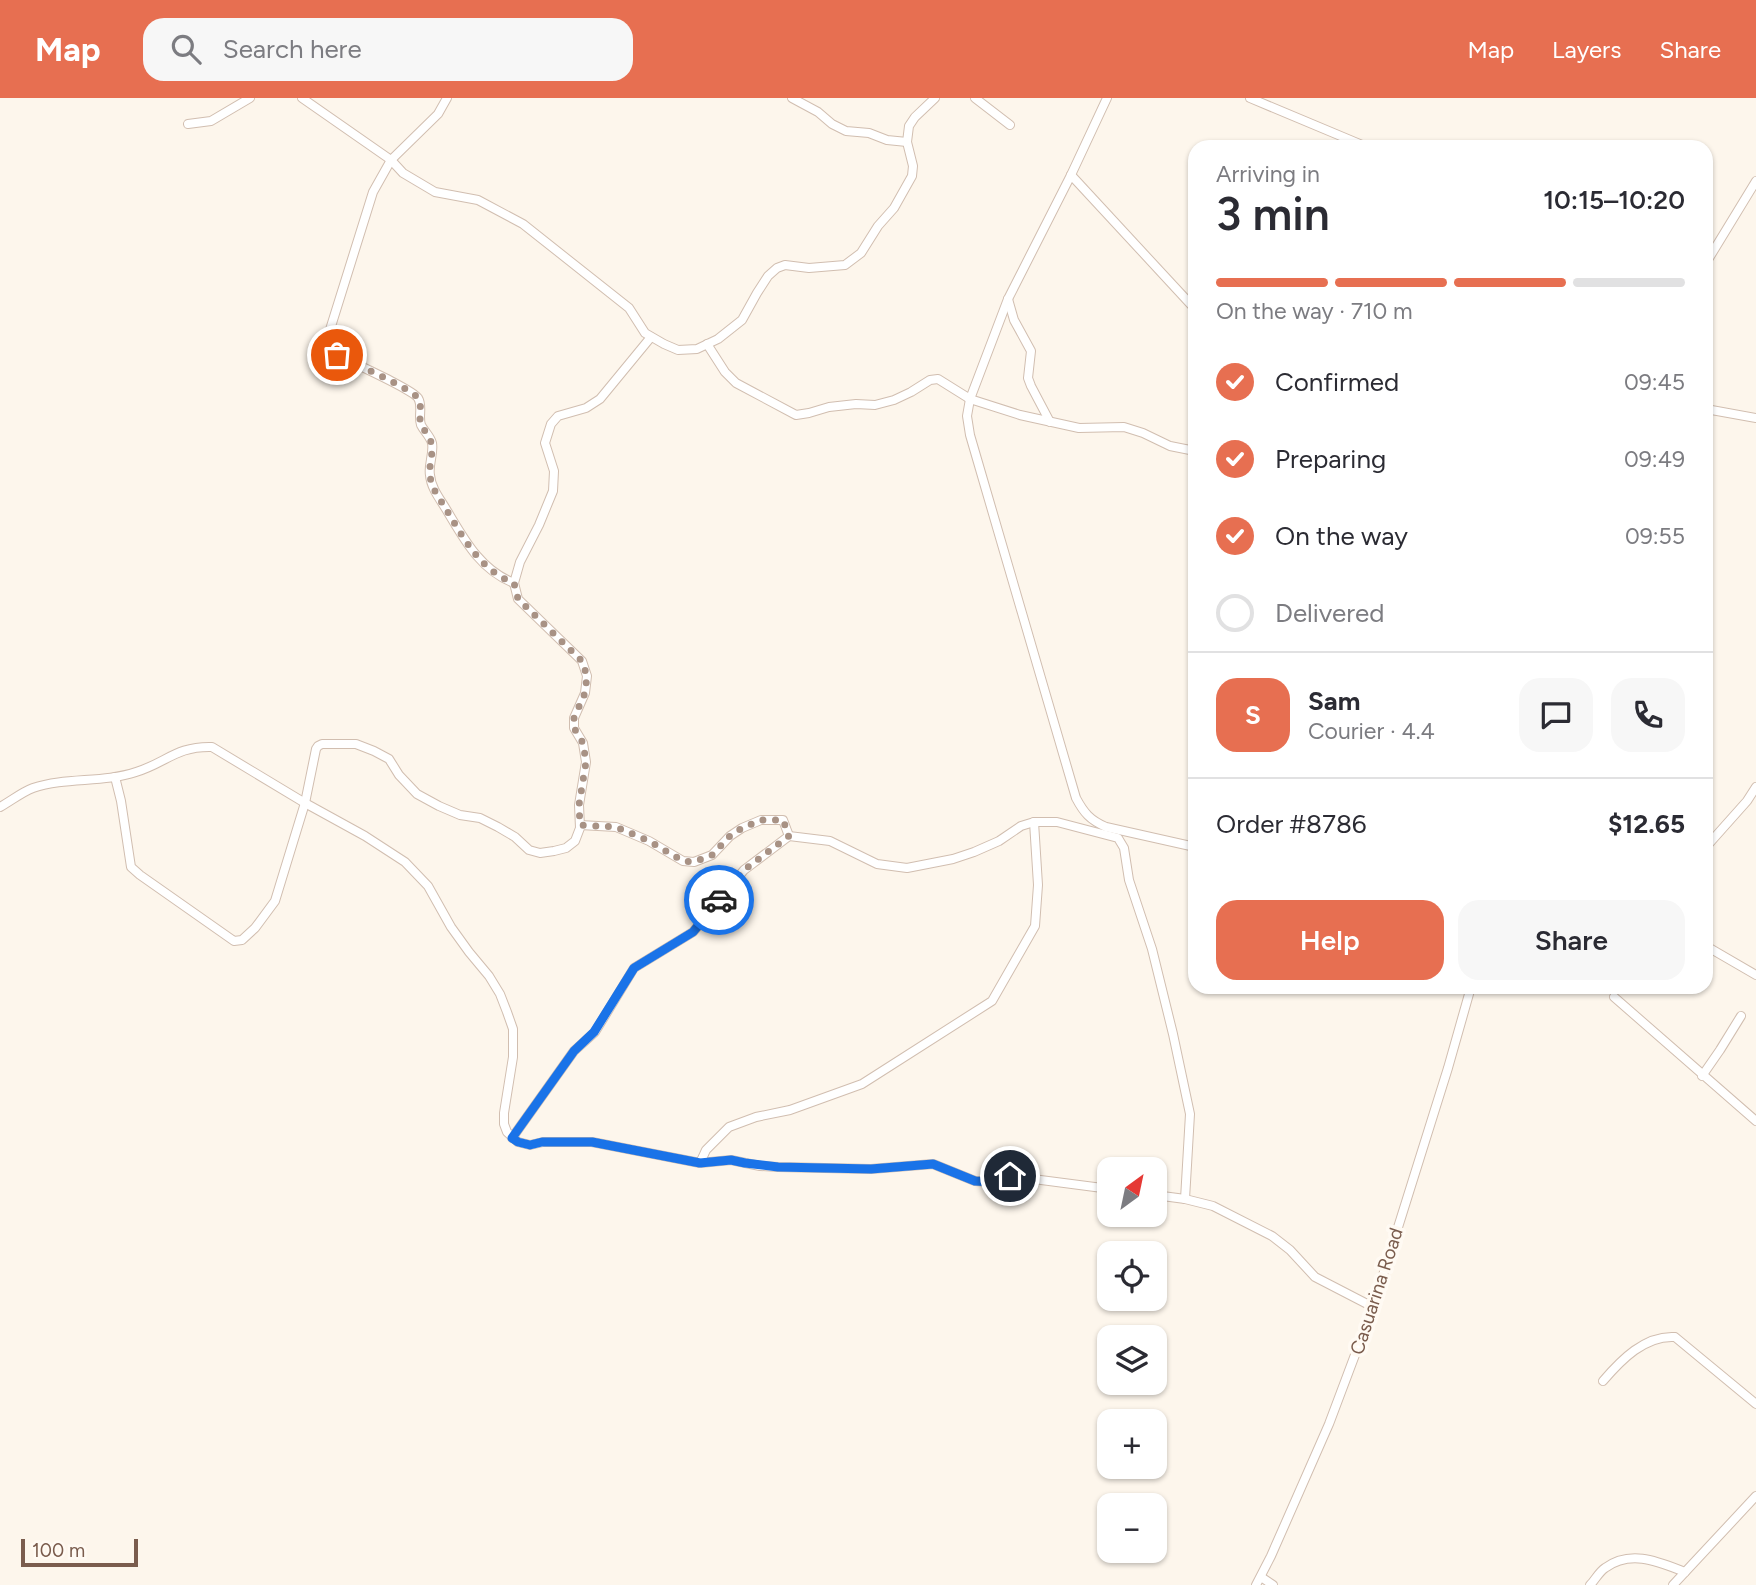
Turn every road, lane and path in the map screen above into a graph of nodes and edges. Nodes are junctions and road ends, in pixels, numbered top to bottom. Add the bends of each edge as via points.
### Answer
1 (250, 98) edge
2 (302, 98) edge
3 (447, 98) edge
4 (792, 98) edge
5 (935, 98) edge
6 (975, 98) edge
7 (1107, 98) edge
8 (1250, 98) edge
9 (188, 124) dead end
10 (1010, 125) dead end
11 (1350, 140) edge
12 (907, 142) junction
13 (391, 160) junction
14 (1071, 175) junction
15 (1756, 181) edge
16 (1713, 252) edge
17 (1008, 299) junction
18 (1188, 301) edge
19 (651, 337) junction
20 (707, 344) junction
21 (970, 399) junction
22 (1713, 410) edge
23 (1756, 418) edge
24 (1050, 422) junction
25 (1188, 450) edge
26 (514, 583) junction
27 (115, 777) junction
28 (1756, 788) edge
29 (305, 803) junction
30 (0, 807) edge
31 (1034, 822) junction
32 (580, 825) junction
33 (1105, 827) junction
34 (789, 836) junction
35 (1118, 838) junction
36 (1713, 839) edge
37 (1188, 845) edge
38 (1713, 950) edge
39 (1756, 975) edge
40 (1469, 994) edge
41 (1614, 997) dead end
42 (1741, 1016) dead end
43 (1702, 1076) junction
44 (1756, 1121) edge
45 (512, 1138) junction
46 (700, 1163) junction
47 (1097, 1187) edge
48 (1167, 1197) edge
49 (1185, 1199) junction
50 (1373, 1307) junction
51 (1603, 1381) dead end
52 (1756, 1404) edge
53 (1756, 1496) edge
54 (1685, 1572) junction
55 (1258, 1581) edge
56 (1273, 1585) edge
57 (1590, 1585) edge
58 (1673, 1585) edge

1 - 9 street via 211,121
2 - 13 street
3 - 13 street via 438,114
4 - 12 street via 846,131
5 - 12 street via 909,126
6 - 10 street
7 - 14 street
8 - 11 street
12 - 20 street via 912,176 861,253 845,265 777,268 742,320
13 - 19 street via 435,192 478,200 523,224 629,308
13 - 26 street via 373,192 327,343 337,355 416,396 421,422 432,443 432,485 477,557 500,578
14 - 17 street
14 - 18 street
15 - 16 street
17 - 21 street
17 - 24 street via 1031,351 1028,378
19 - 20 street via 678,350
19 - 26 street via 600,399 558,416 551,424 545,443 554,471 553,491
20 - 21 street via 736,383 796,415 840,405 875,405 934,379
21 - 24 street
21 - 33 street via 970,435 1076,798 1084,813
22 - 23 street
24 - 25 street via 1079,428 1124,428
26 - 32 street via 518,599 582,661 587,676 574,718 586,762
27 - 29 street via 138,772 184,749 212,747
27 - 29 street via 131,867 234,941 255,929 275,901
27 - 30 street via 33,788
28 - 36 street
29 - 32 street via 318,746 356,744 389,759 417,793 449,811 498,827 529,850 540,853 566,848 575,841
29 - 45 street via 405,862 428,886 451,927 489,976 513,1029 504,1113
31 - 34 street via 974,852 907,868 877,864 830,841
31 - 35 street via 1057,822
31 - 46 street via 1035,926 992,1000 862,1084 729,1127
32 - 34 street via 616,827 683,861 694,862 712,855 730,836 761,820 783,820
33 - 35 street
33 - 37 street
34 - 45 street via 744,870 693,932 634,968 594,1032 574,1051
35 - 49 street via 1152,949 1190,1114
38 - 39 street
40 - 50 street, Casuarina Road
41 - 43 street
42 - 43 street
43 - 44 street
45 - 46 street via 530,1145 592,1142
46 - 47 street via 731,1160 778,1167 871,1169 933,1164 975,1181 1010,1176
48 - 49 street
49 - 50 street via 1213,1206 1272,1236 1315,1277
50 - 55 street, Casuarina Road via 1329,1424
51 - 52 street via 1636,1348 1659,1337 1675,1337
53 - 54 street
54 - 57 street via 1638,1557 1604,1569
54 - 58 street
55 - 56 street

